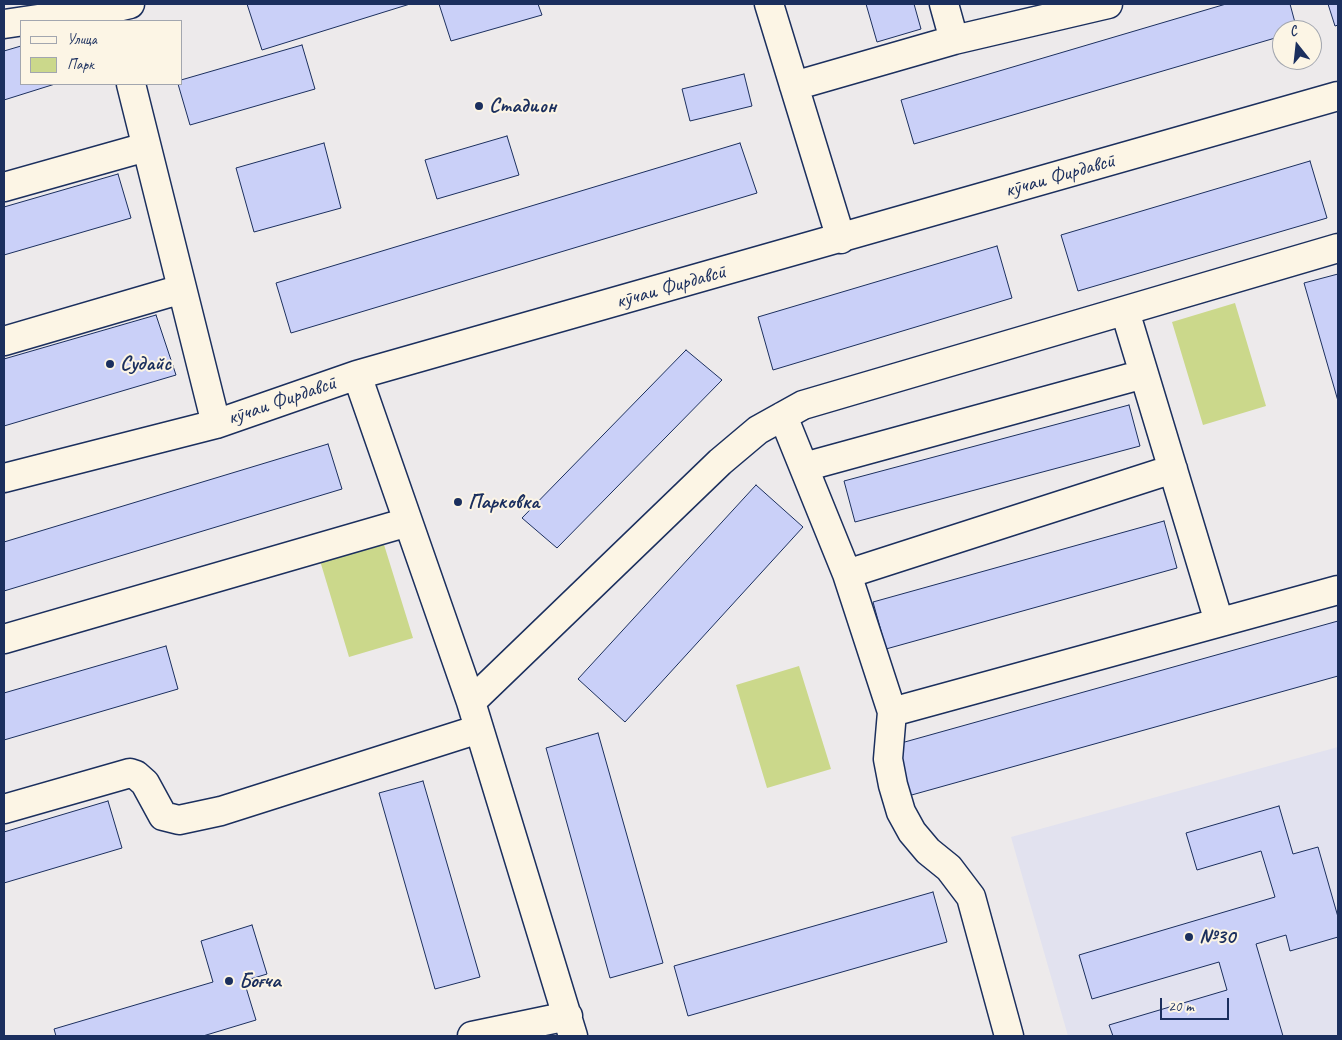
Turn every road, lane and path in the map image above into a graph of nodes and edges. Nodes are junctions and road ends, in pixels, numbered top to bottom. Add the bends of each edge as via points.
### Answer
1 (770, 4) edge
2 (944, 4) edge
3 (1108, 4) edge
4 (120, 11) edge
5 (40, 20) edge
6 (20, 22) edge
7 (4, 24) edge
8 (954, 40) junction
9 (131, 85) edge
10 (794, 86) junction
11 (1338, 96) edge
12 (146, 147) junction
13 (4, 187) edge
14 (841, 239) junction
15 (1338, 248) edge
16 (182, 289) junction
17 (1125, 311) junction
18 (4, 341) edge
19 (1144, 374) junction
20 (356, 376) junction
21 (784, 416) junction
22 (216, 424) junction
23 (804, 467) junction
24 (1173, 469) junction
25 (4, 478) edge
26 (408, 522) junction
27 (847, 574) junction
28 (1338, 590) edge
29 (1219, 622) junction
30 (4, 638) edge
31 (471, 702) junction
32 (892, 712) junction
33 (479, 729) junction
34 (4, 808) edge
35 (570, 1026) edge
36 (472, 1036) edge
37 (1009, 1036) edge

1 - 10 street
2 - 8 street
3 - 8 street
4 - 5 street
6 - 7 street
8 - 10 street
9 - 12 street
10 - 14 street
11 - 14 street, кӯчаи Фирдавсӣ
12 - 13 street
12 - 16 street
14 - 20 street, кӯчаи Фирдавсӣ
15 - 17 street
16 - 18 street
16 - 22 street
17 - 19 street
17 - 21 street via 803,405
19 - 23 street
19 - 24 street
20 - 22 street, кӯчаи Фирдавсӣ
20 - 26 street
21 - 23 street
21 - 31 street via 758,430 720,462
22 - 25 street, кӯчаи Фирдавсӣ
23 - 27 street
24 - 27 street
24 - 29 street
26 - 30 street
26 - 31 street
27 - 32 street
28 - 29 street
29 - 32 street
31 - 33 street
32 - 37 street via 888,759 901,812 912,832 949,868 971,897
33 - 34 street via 221,811 179,820 164,816 145,783 130,774
33 - 35 street
35 - 36 street

